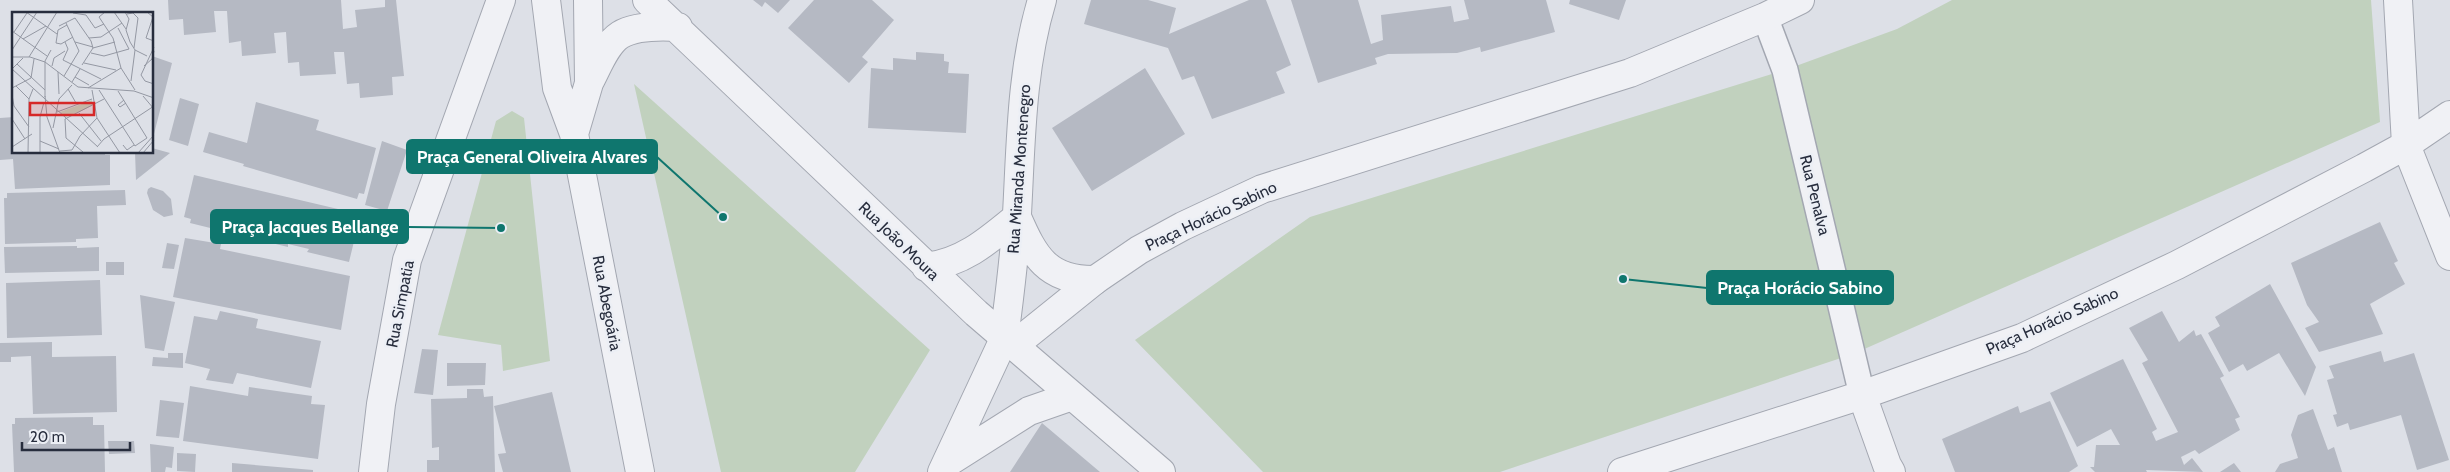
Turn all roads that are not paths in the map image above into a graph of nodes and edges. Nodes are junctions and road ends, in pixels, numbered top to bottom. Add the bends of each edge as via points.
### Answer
1 (501, 0) edge
2 (546, 0) edge
3 (588, 0) edge
4 (647, 0) edge
5 (1042, 0) edge
6 (1800, 0) edge
7 (2398, 0) edge
8 (1760, 8) edge
9 (678, 27) junction
10 (589, 83) junction
11 (2450, 115) edge
12 (574, 134) junction
13 (2406, 145) junction
14 (1017, 217) junction
15 (2450, 256) edge
16 (926, 267) junction
17 (1095, 280) junction
18 (1008, 342) junction
19 (1862, 395) junction
20 (1072, 396) junction
21 (945, 467) edge
22 (373, 472) edge
23 (640, 472) edge
24 (1161, 472) edge
25 (1622, 472) edge
26 (1892, 472) edge

1 - 22 street, Rua Simpatia via 407,260 381,404
2 - 12 street, Rua Abegoária via 557,88
3 - 10 street, Rua Abegoária
4 - 9 street, Rua João Moura
5 - 14 street, Rua Miranda Montenegro via 1032,32 1022,101
6 - 8 street, Praça Horácio Sabino
7 - 13 street
8 - 17 street, Praça Horácio Sabino via 1630,72 1262,189 1139,250
8 - 19 street, Rua Penalva via 1785,70
9 - 10 street via 653,26 620,35 605,53
9 - 16 street, Rua João Moura
10 - 12 street, Rua Abegoária
11 - 13 street, Praça Horácio Sabino
12 - 23 street, Rua Abegoária
13 - 15 street
13 - 19 street, Praça Horácio Sabino via 2177,265 2022,338
14 - 16 street via 966,255 943,265
14 - 17 street via 1032,252 1044,264 1071,278
14 - 18 street, Rua Miranda Montenegro
16 - 18 street, Rua João Moura
17 - 18 street, Praça Horácio Sabino
18 - 20 street, Rua João Moura
18 - 21 street, Praça Horácio Sabino
19 - 25 street, Praça Horácio Sabino
19 - 26 street
20 - 21 street, Praça Horácio Sabino via 1029,411
20 - 24 street, Rua João Moura

